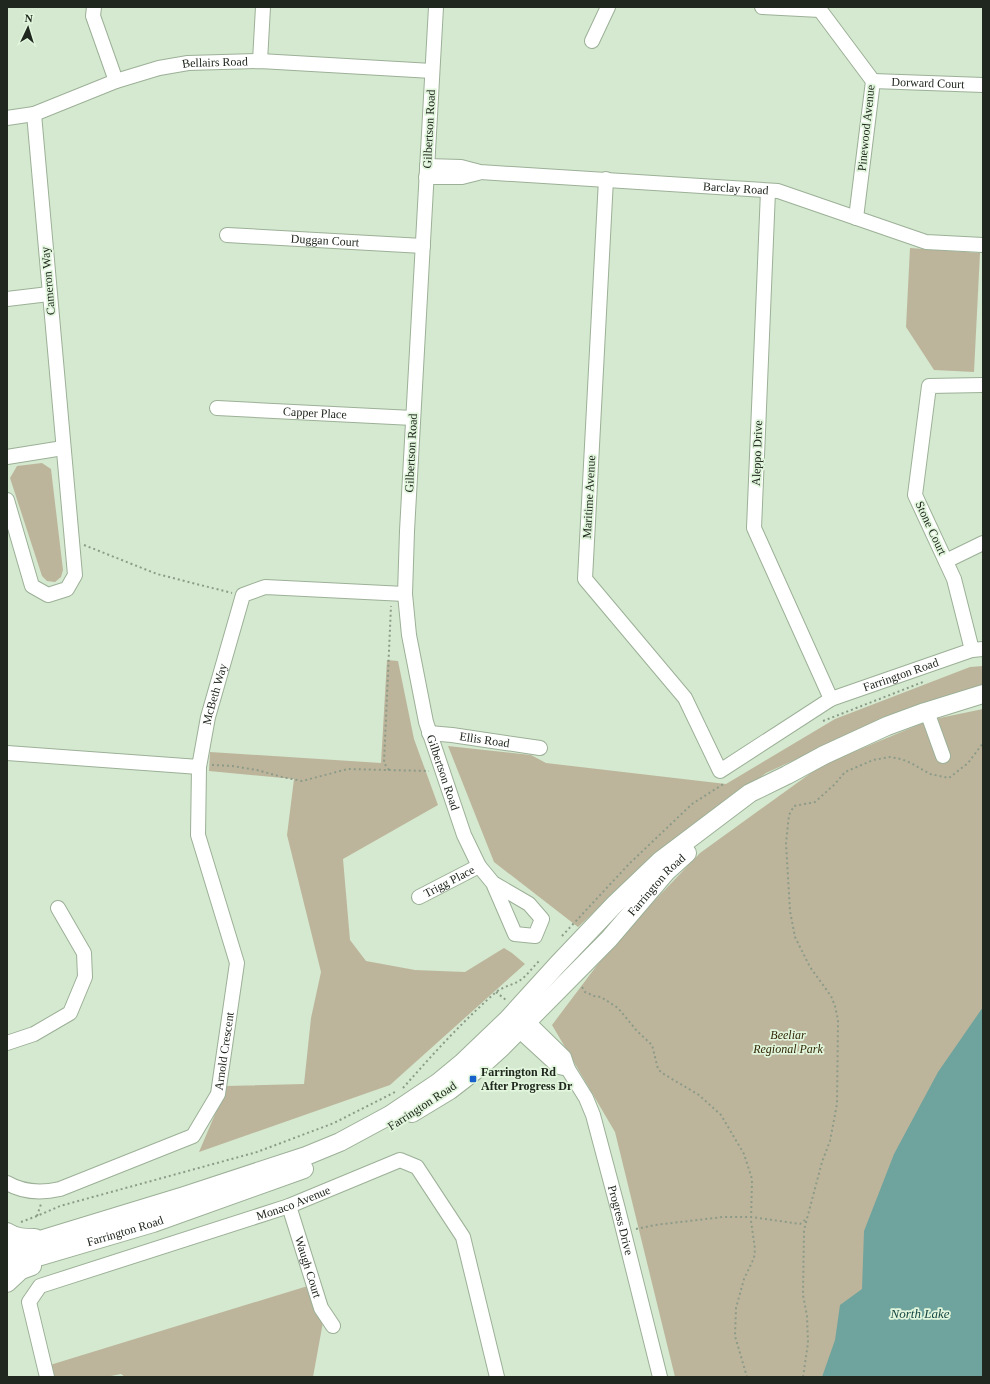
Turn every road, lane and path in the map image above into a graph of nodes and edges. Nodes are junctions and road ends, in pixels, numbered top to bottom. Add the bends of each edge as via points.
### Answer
1 (94, 7) edge
2 (263, 7) edge
3 (436, 7) edge
4 (608, 7) edge
5 (762, 7) edge
6 (820, 9) edge
7 (592, 41) dead end
8 (260, 61) junction
9 (432, 71) junction
10 (116, 81) junction
11 (873, 81) junction
12 (983, 85) edge
13 (34, 114) junction
14 (7, 118) edge
15 (427, 171) junction
16 (606, 179) junction
17 (768, 191) junction
18 (856, 218) junction
19 (227, 235) dead end
20 (983, 245) edge
21 (423, 246) junction
22 (50, 294) junction
23 (7, 299) edge
24 (983, 385) edge
25 (217, 408) dead end
26 (413, 418) junction
27 (64, 448) junction
28 (7, 457) edge
29 (7, 500) edge
30 (72, 540) junction
31 (983, 543) edge
32 (946, 561) junction
33 (405, 594) junction
34 (242, 595) junction
35 (977, 649) edge
36 (929, 680) dead end
37 (983, 694) edge
38 (831, 698) junction
39 (925, 712) junction
40 (821, 721) dead end
41 (429, 733) junction
42 (983, 743) edge
43 (540, 748) dead end
44 (7, 753) edge
45 (943, 756) dead end
46 (199, 767) junction
47 (442, 768) junction
48 (389, 770) junction
49 (726, 775) junction
50 (787, 775) junction
51 (479, 866) junction
52 (493, 883) dead end
53 (419, 897) dead end
54 (58, 908) dead end
55 (561, 938) dead end
56 (540, 960) dead end
57 (572, 977) junction
58 (518, 1020) junction
59 (7, 1043) edge
60 (7, 1183) edge
61 (184, 1196) junction
62 (289, 1206) junction
63 (752, 1217) junction
64 (806, 1219) junction
65 (153, 1223) junction
66 (633, 1223) dead end
67 (13, 1227) edge
68 (7, 1250) edge
69 (7, 1266) edge
70 (7, 1284) edge
71 (332, 1326) dead end
72 (47, 1377) edge
73 (497, 1377) edge
74 (660, 1377) edge
75 (747, 1377) edge
76 (803, 1377) edge

1 - 10 street via 93,16
2 - 8 street
3 - 9 street, Gilbertson Road
4 - 7 street
5 - 6 street
6 - 11 street, Pinewood Avenue
8 - 9 street, Bellairs Road
8 - 10 street, Bellairs Road via 188,63 159,68
9 - 15 street, Gilbertson Road
10 - 13 street, Bellairs Road
11 - 12 street, Dorward Court
11 - 18 street, Pinewood Avenue
13 - 14 street, Bellairs Road
13 - 22 street, Cameron Way
15 - 16 street, Barclay Road via 462,177 480,172
15 - 21 street, Gilbertson Road
16 - 17 street, Barclay Road
16 - 49 street, Maritime Avenue via 585,579 685,698
17 - 18 street, Barclay Road via 778,191
17 - 38 street, Aleppo Drive via 754,528
18 - 20 street, Barclay Road via 926,242
19 - 21 street, Duggan Court
21 - 26 street, Gilbertson Road
22 - 23 street
22 - 27 street, Cameron Way
24 - 32 street, Stone Court via 929,386 915,495
25 - 26 street, Capper Place
26 - 33 street, Gilbertson Road
27 - 28 street
27 - 30 street, Cameron Way
29 - 30 street, Cameron Way via 32,586 48,595 67,589 75,575
30 - 34 path via 156,574
31 - 32 street
32 - 35 street, Stone Court
33 - 34 street via 265,587
33 - 41 street, Gilbertson Road via 409,635
33 - 48 path via 391,602 384,763
34 - 46 street, McBeth Way via 208,717
35 - 38 street, Farrington Road
36 - 40 path
37 - 39 main road, Farrington Road
38 - 49 street, Farrington Road
39 - 45 street
39 - 50 main road, Farrington Road via 887,726
41 - 43 street, Ellis Road
41 - 47 street, Gilbertson Road
42 - 64 path via 968,763 949,778 930,774 906,761 890,757 873,760 845,772 815,802 794,806 789,815 786,843 790,911 795,937 810,967 831,996 838,1020 837,1104 830,1141
44 - 46 street
46 - 48 path via 232,766 302,780 348,769
46 - 60 street, Arnold Crescent via 198,835 237,963 218,1094 193,1136 60,1189 46,1192 27,1190
47 - 48 path via 433,771
47 - 51 street, Gilbertson Road via 464,836
49 - 55 path via 630,864
50 - 57 main road, Farrington Road via 700,841 673,866
50 - 58 main road, Farrington Road via 750,793 660,861 557,965
51 - 52 street, Gilbertson Road
51 - 53 street, Trigg Place
54 - 59 street via 84,953 85,977 70,1013 34,1034
56 - 67 path via 521,980 496,992 401,1089 334,1123 257,1152 60,1206
57 - 58 main road, Farrington Road
57 - 63 path via 585,992 601,997 618,1008 652,1046 658,1069 662,1073 699,1095 721,1115 744,1154 752,1179
58 - 61 main road, Farrington Road via 439,1082 390,1115 340,1142 306,1156
58 - 65 main road, Farrington Road via 502,1047 481,1066 450,1090 362,1144 324,1161
58 - 74 street, Progress Drive via 564,1057 593,1115
61 - 67 main road via 35,1238 12,1236
61 - 68 main road, Farrington Road
62 - 71 street, Waugh Court via 321,1308
62 - 72 street, Monaco Avenue via 40,1286 30,1302
62 - 73 street, Monaco Avenue via 400,1160 417,1167 463,1237
63 - 64 path via 800,1224
63 - 66 path via 723,1217 635,1229
63 - 75 path via 754,1258 744,1279 736,1308 735,1336
64 - 76 path via 803,1295 808,1343
65 - 69 main road, Farrington Road
65 - 70 main road via 121,1238 21,1270

